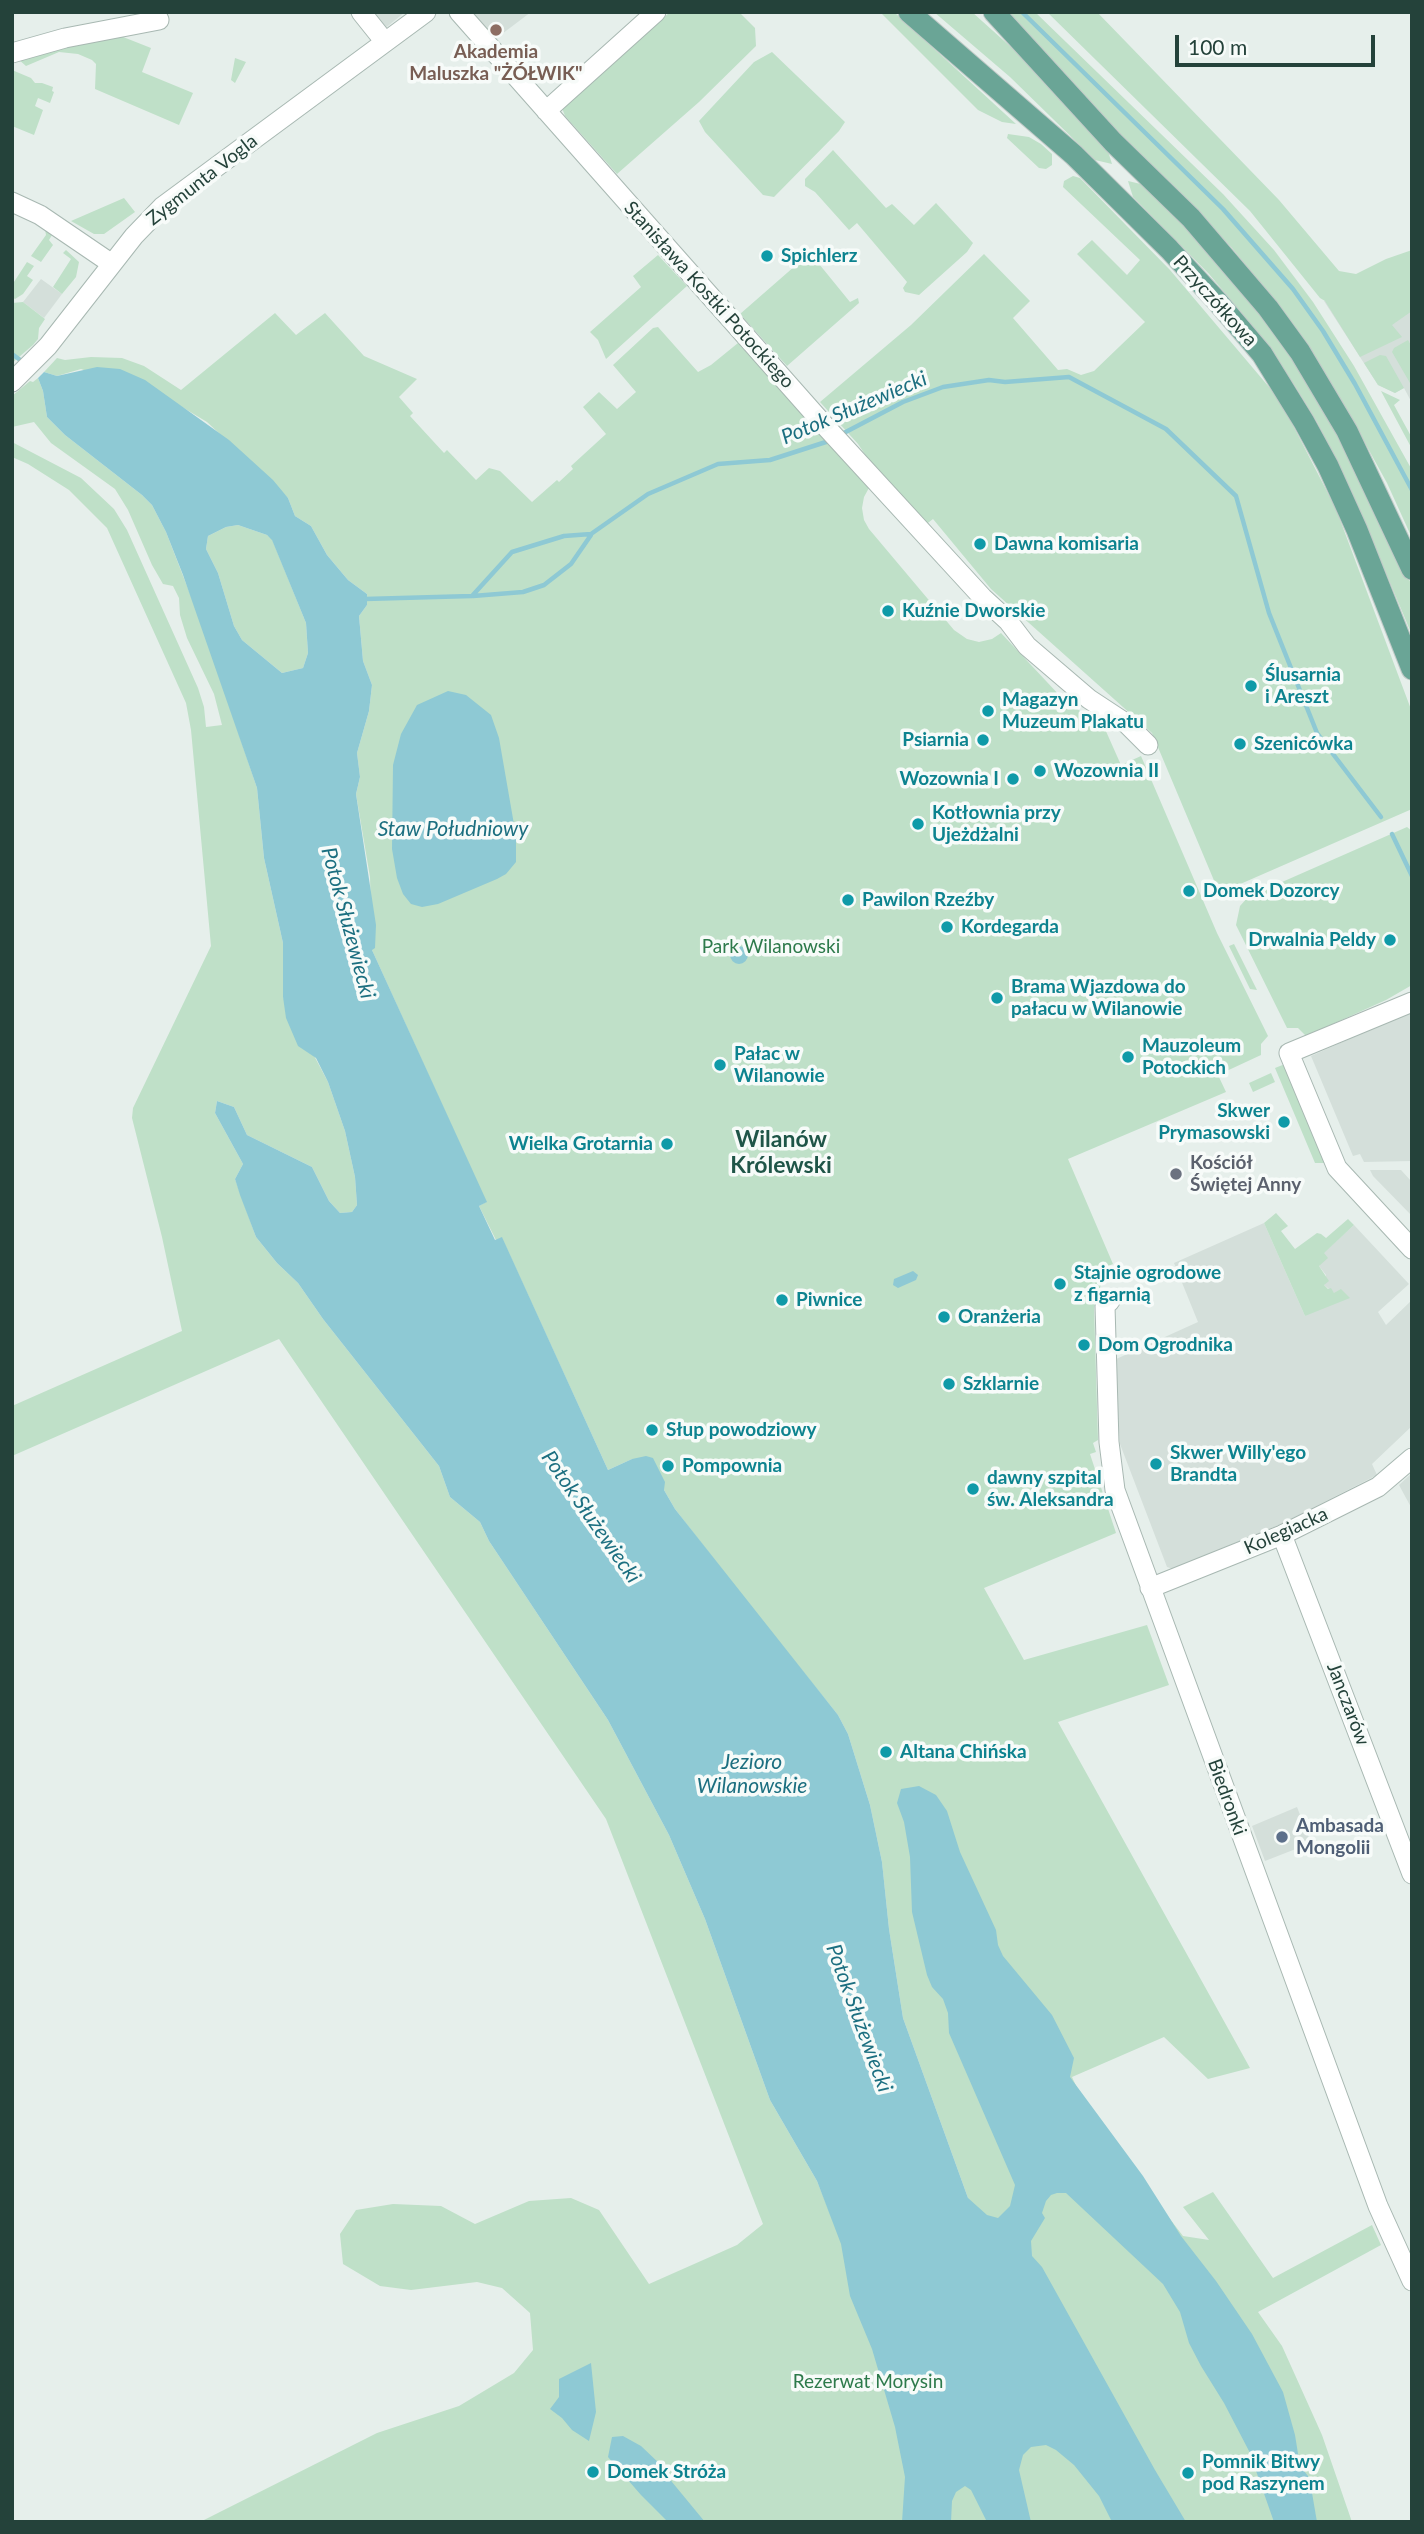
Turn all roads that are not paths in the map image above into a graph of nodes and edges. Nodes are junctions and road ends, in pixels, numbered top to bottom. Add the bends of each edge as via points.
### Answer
1 (361, 12) edge
2 (425, 12) edge
3 (458, 12) edge
4 (656, 12) edge
5 (909, 12) edge
6 (993, 12) edge
7 (157, 16) edge
8 (385, 42) junction
9 (12, 53) edge
10 (546, 111) junction
11 (12, 202) edge
12 (112, 264) junction
13 (16, 379) edge
14 (1412, 568) edge
15 (1412, 669) edge
16 (1148, 745) dead end
17 (1412, 1002) edge
18 (1412, 1249) edge
19 (1110, 1301) dead end
20 (1412, 1458) edge
21 (1282, 1535) junction
22 (1150, 1588) junction
23 (1412, 1874) edge
24 (1412, 2281) edge

1 - 8 street
2 - 8 street, Zygmunta Vogla
3 - 10 street, Stanisława Kostki Potockiego
4 - 10 street
5 - 15 main road, Przyczółkowa via 1074,155 1183,264 1262,354 1328,466
6 - 14 main road, Przyczółkowa via 1113,142 1191,218 1268,308 1348,431
7 - 9 street
8 - 12 street, Zygmunta Vogla via 162,207
10 - 16 street, Stanisława Kostki Potockiego via 1027,646
11 - 12 street via 40,215
12 - 13 street, Zygmunta Vogla
17 - 18 street via 1289,1053 1337,1168
19 - 22 street, Biedronki via 1105,1306 1113,1478
20 - 21 street, Kolegiacka via 1378,1488
21 - 22 street, Kolegiacka
21 - 23 street, Janczarów
22 - 24 street, Biedronki via 1374,2193

